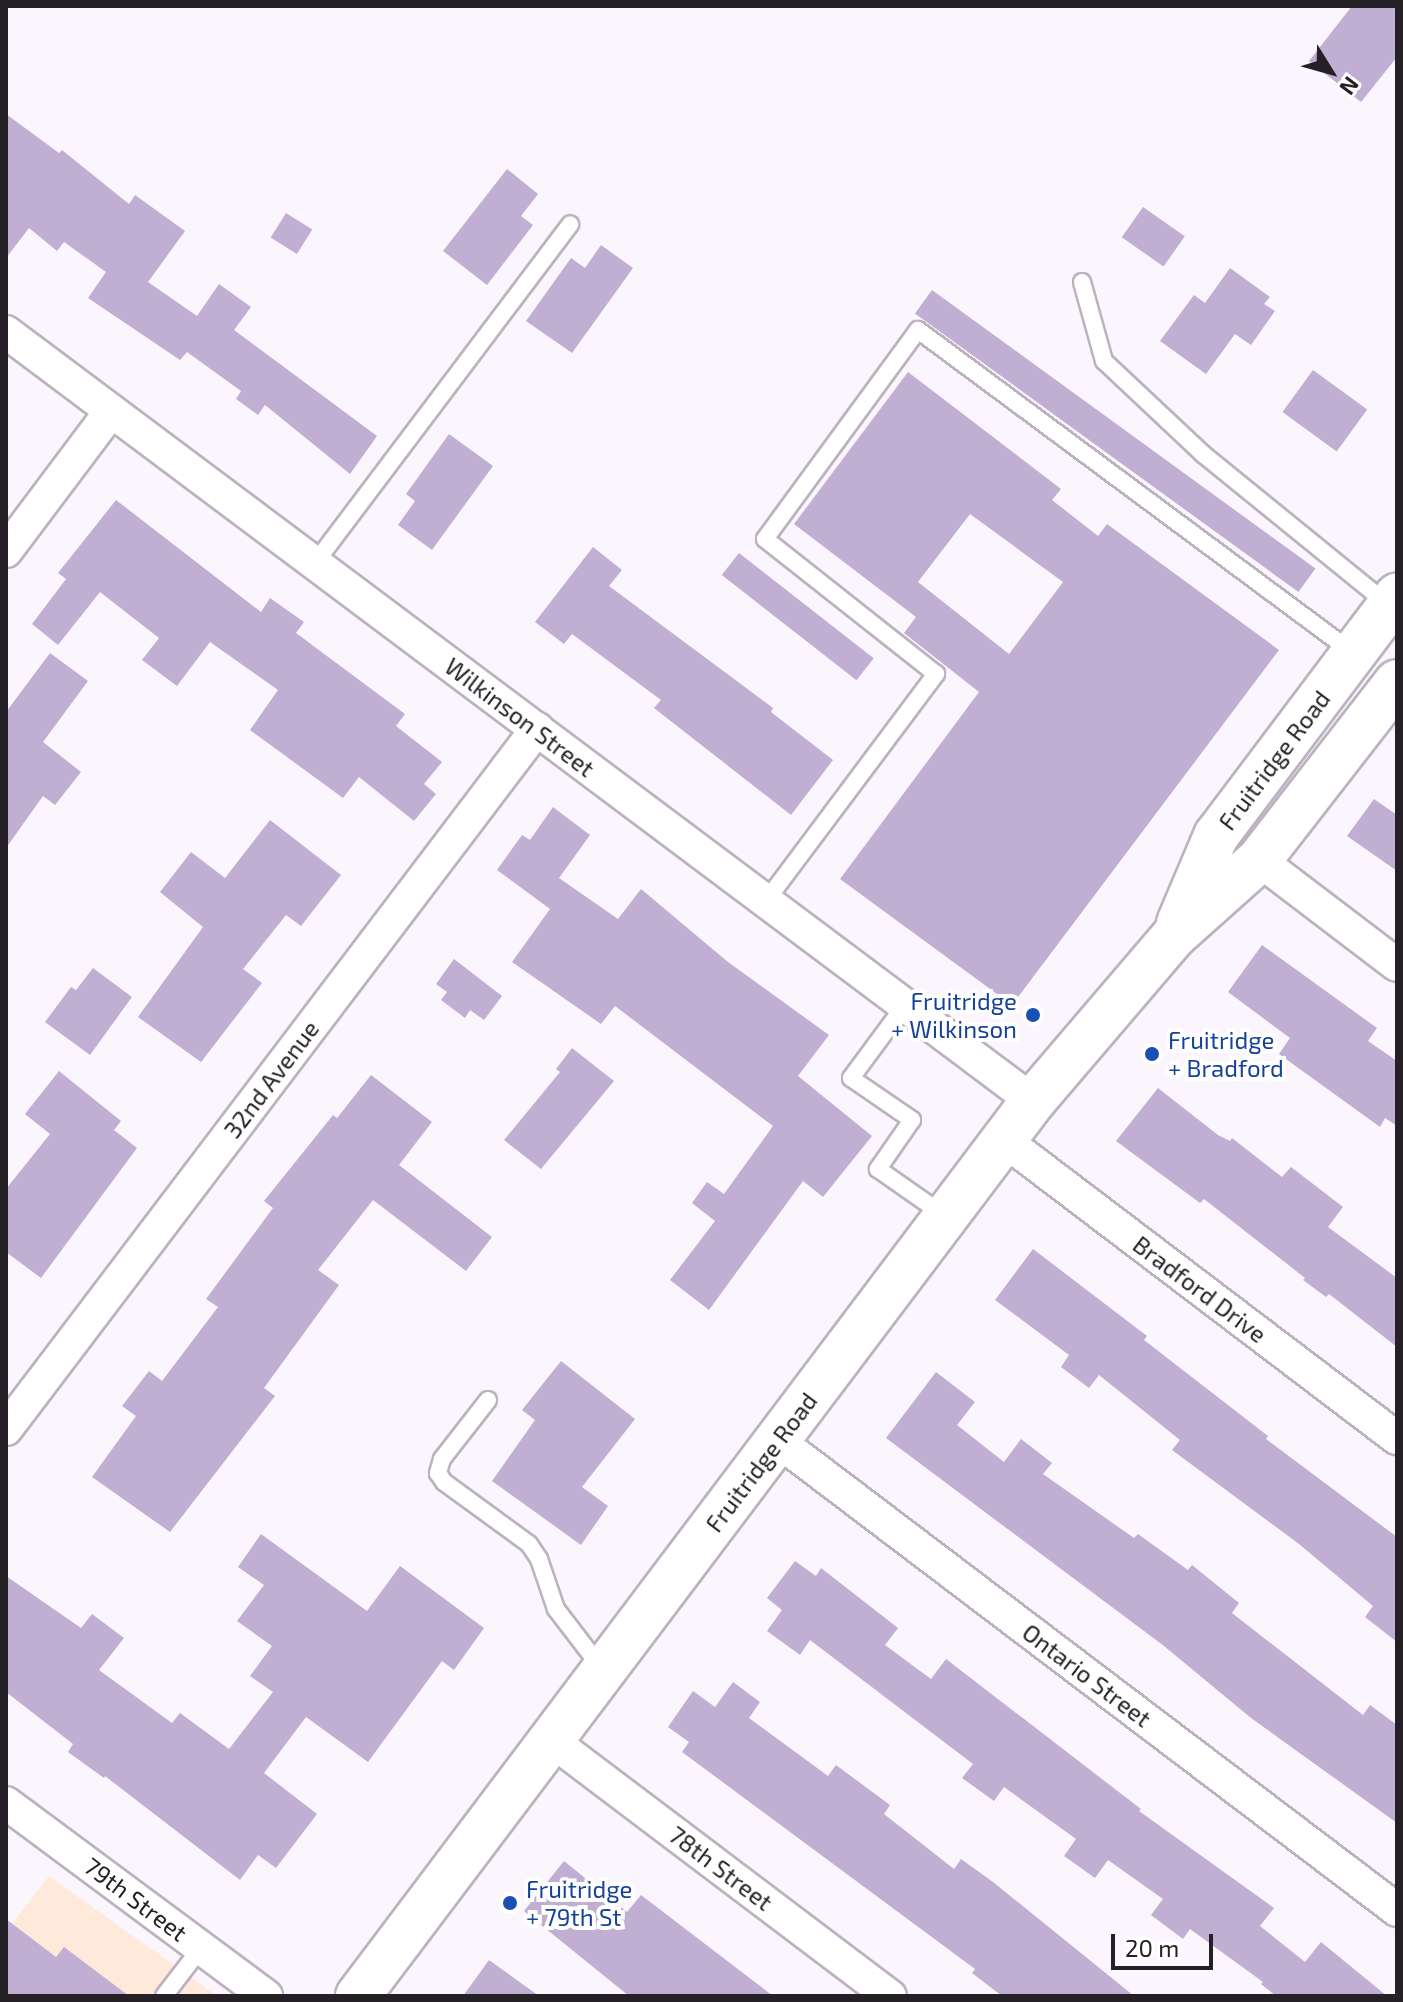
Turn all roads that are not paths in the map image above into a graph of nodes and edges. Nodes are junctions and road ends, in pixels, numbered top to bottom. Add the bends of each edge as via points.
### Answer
1 (570, 224) dead end
2 (1082, 282) dead end
3 (6, 332) edge
4 (111, 411) junction
5 (6, 551) edge
6 (315, 563) junction
7 (1394, 601) edge
8 (1355, 654) junction
9 (1397, 682) edge
10 (537, 729) junction
11 (1259, 860) junction
12 (766, 901) junction
13 (1174, 936) junction
14 (1397, 965) edge
15 (905, 1005) junction
16 (1033, 1101) junction
17 (1004, 1140) junction
18 (946, 1217) junction
19 (488, 1400) dead end
20 (6, 1429) edge
21 (1397, 1438) edge
22 (777, 1440) junction
23 (603, 1671) junction
24 (551, 1740) junction
25 (6, 1803) edge
26 (1397, 1910) edge
27 (201, 1948) junction
28 (168, 1995) edge
29 (266, 1996) edge
30 (358, 1996) edge
31 (890, 1996) edge

1 - 6 lane
2 - 7 lane via 1104,361 1203,454
3 - 4 street, Wilkinson Street
4 - 5 street
4 - 6 street, Wilkinson Street
6 - 10 street, Wilkinson Street
7 - 8 main road, Fruitridge Road
8 - 12 lane via 918,330 765,539 936,674
8 - 13 main road, Fruitridge Road via 1216,836
9 - 11 main road, Fruitridge Road
10 - 12 street, Wilkinson Street
10 - 20 street, 32nd Avenue
11 - 13 main road, Fruitridge Road
11 - 14 street
12 - 15 street, Wilkinson Street
13 - 16 main road, Fruitridge Road
15 - 16 street, Wilkinson Street
15 - 18 lane via 851,1078 912,1120 878,1169
16 - 17 main road, Fruitridge Road
17 - 18 main road, Fruitridge Road
17 - 21 street, Bradford Drive
18 - 22 main road, Fruitridge Road
19 - 23 lane via 442,1459 438,1473 529,1544 556,1609
22 - 23 main road, Fruitridge Road
22 - 26 street, Ontario Street
23 - 24 main road, Fruitridge Road
24 - 30 main road, Fruitridge Road
24 - 31 street, 78th Street
25 - 27 street, 79th Street
27 - 28 lane
27 - 29 street, 79th Street

